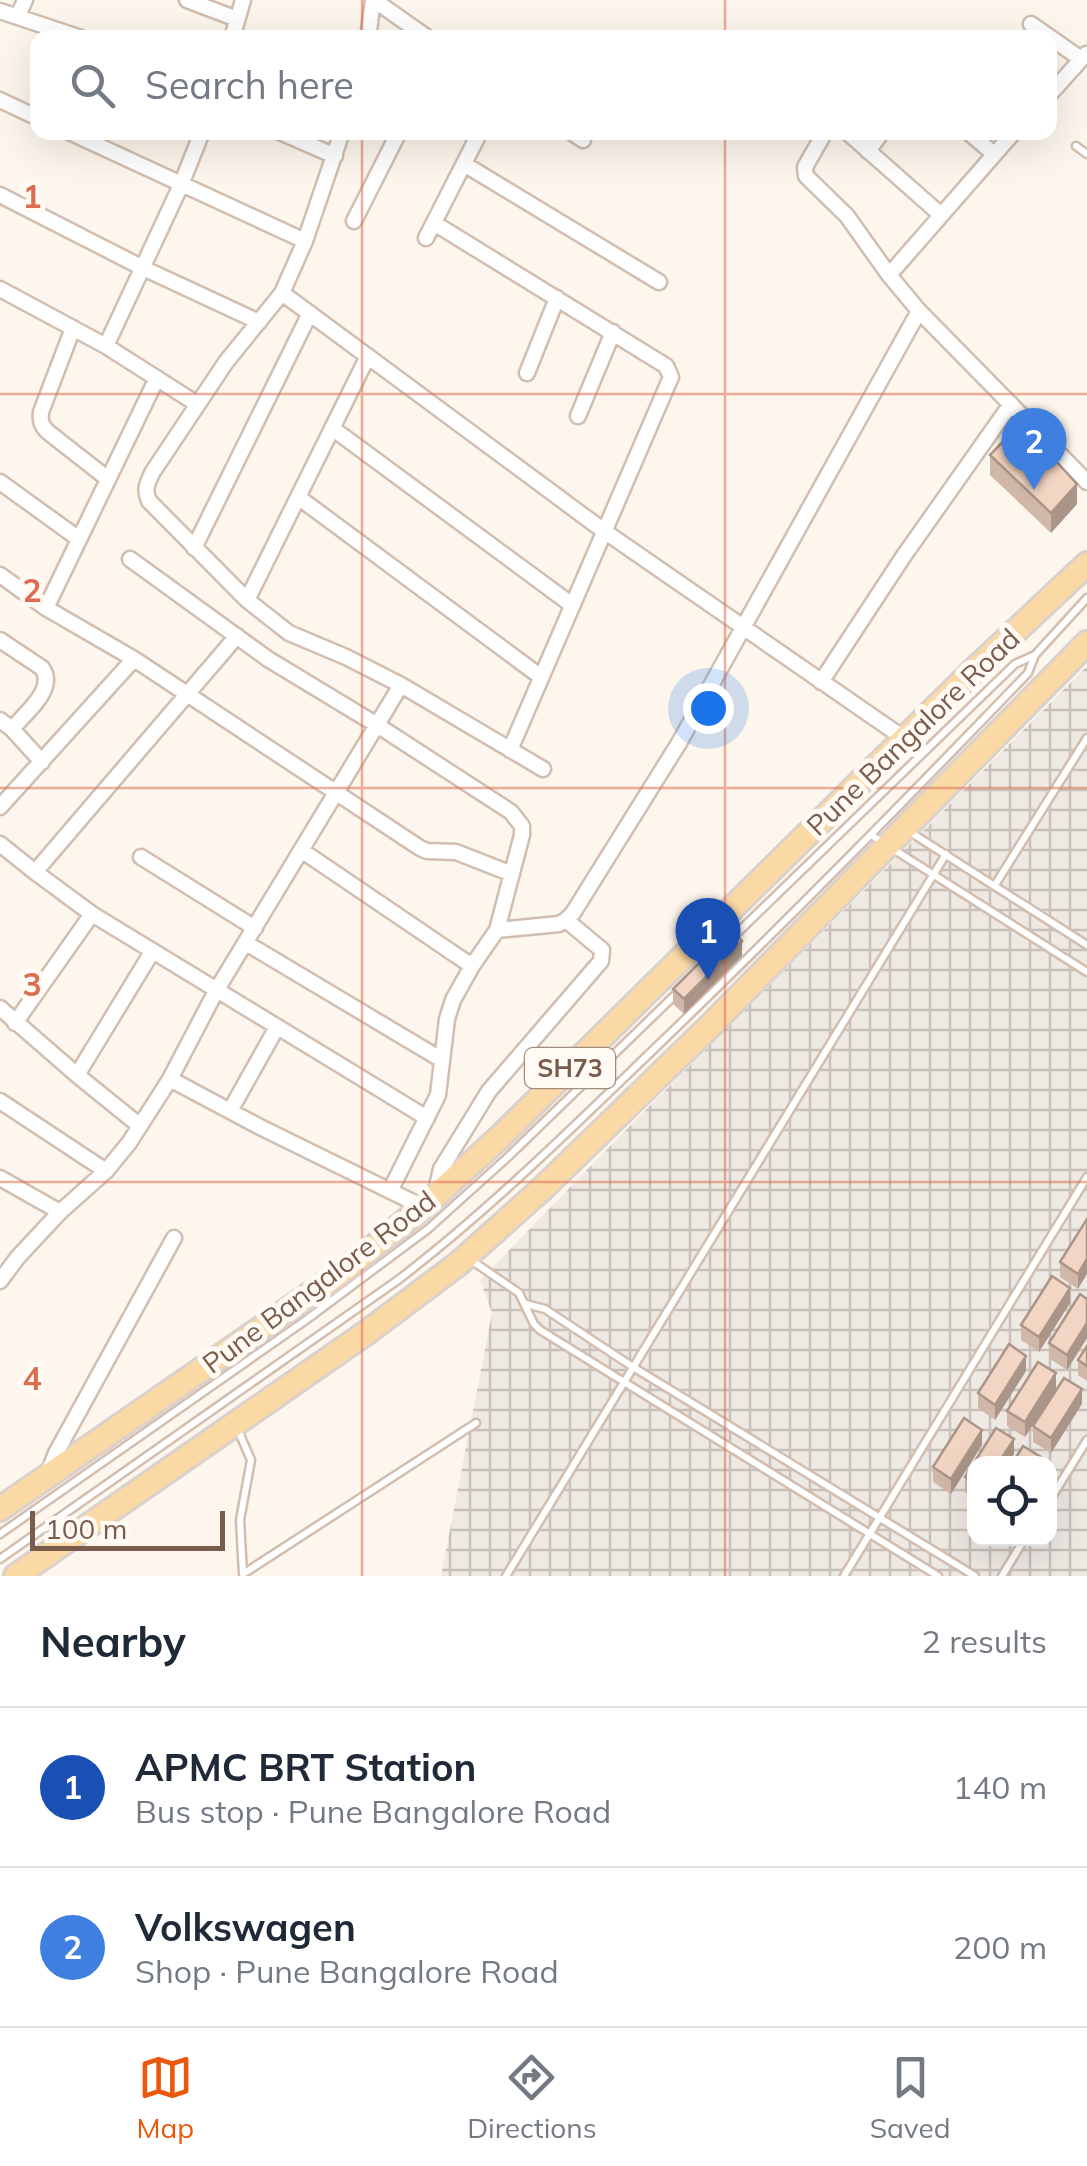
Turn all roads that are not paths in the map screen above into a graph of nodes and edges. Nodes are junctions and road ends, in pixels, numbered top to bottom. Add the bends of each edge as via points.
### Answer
1 (24, 0) edge
2 (187, 0) edge
3 (243, 0) edge
4 (373, 0) edge
5 (0, 11) edge
6 (18, 16) junction
7 (1031, 24) dead end
8 (58, 30) edge
9 (234, 30) edge
10 (237, 30) edge
11 (369, 30) edge
12 (416, 30) edge
13 (1041, 30) edge
14 (1057, 40) edge
15 (1084, 56) edge
16 (1057, 86) edge
17 (0, 100) edge
18 (30, 114) edge
19 (86, 140) edge
20 (199, 140) edge
21 (298, 140) edge
22 (340, 140) edge
23 (395, 140) edge
24 (476, 140) edge
25 (821, 140) edge
26 (856, 140) edge
27 (876, 140) edge
28 (977, 140) edge
29 (1007, 140) edge
30 (1076, 146) dead end
31 (868, 151) junction
32 (994, 154) junction
33 (1087, 154) edge
34 (335, 156) junction
35 (464, 164) junction
36 (181, 185) junction
37 (0, 195) edge
38 (940, 215) junction
39 (354, 221) dead end
40 (434, 223) junction
41 (426, 238) dead end
42 (305, 241) junction
43 (143, 268) junction
44 (889, 275) junction
45 (659, 282) dead end
46 (0, 289) edge
47 (282, 293) junction
48 (557, 298) junction
49 (919, 311) junction
50 (310, 313) junction
51 (259, 322) junction
52 (73, 328) junction
53 (613, 332) junction
54 (106, 346) junction
55 (368, 356) junction
56 (527, 373) dead end
57 (157, 378) junction
58 (197, 404) junction
59 (1011, 404) junction
60 (578, 416) dead end
61 (332, 428) junction
62 (108, 480) junction
63 (0, 482) edge
64 (1087, 482) edge
65 (298, 497) junction
66 (604, 531) junction
67 (80, 539) junction
68 (194, 548) junction
69 (130, 558) dead end
70 (1087, 564) edge
71 (0, 575) edge
72 (1087, 598) edge
73 (247, 600) junction
74 (572, 605) junction
75 (46, 608) junction
76 (743, 628) junction
77 (237, 636) junction
78 (0, 640) edge
79 (1087, 643) edge
80 (1035, 655) junction
81 (134, 660) junction
82 (541, 677) junction
83 (821, 682) junction
84 (401, 686) junction
85 (186, 694) junction
86 (6, 725) edge
87 (377, 725) junction
88 (904, 738) junction
89 (1087, 738) edge
90 (510, 750) junction
91 (42, 762) junction
92 (543, 769) dead end
93 (335, 792) junction
94 (0, 807) edge
95 (905, 828) junction
96 (879, 841) junction
97 (0, 844) edge
98 (301, 850) junction
99 (946, 854) junction
100 (141, 856) dead end
101 (34, 872) junction
102 (512, 874) junction
103 (933, 876) junction
104 (995, 886) junction
105 (92, 914) junction
106 (566, 920) junction
107 (255, 928) junction
108 (497, 930) junction
109 (246, 942) junction
110 (1087, 945) edge
111 (722, 948) edge
112 (152, 952) junction
113 (472, 966) junction
114 (1087, 972) edge
115 (681, 988) edge
116 (216, 991) junction
117 (0, 1008) edge
118 (15, 1023) junction
119 (276, 1028) junction
120 (442, 1060) junction
121 (77, 1075) junction
122 (170, 1079) junction
123 (0, 1101) edge
124 (230, 1111) junction
125 (427, 1118) junction
126 (140, 1126) junction
127 (106, 1170) junction
128 (1087, 1177) edge
129 (0, 1178) edge
130 (390, 1191) junction
131 (431, 1200) junction
132 (60, 1212) junction
133 (174, 1238) dead end
134 (466, 1257) junction
135 (0, 1282) edge
136 (525, 1303) junction
137 (634, 1367) junction
138 (624, 1383) junction
139 (476, 1423) dead end
140 (236, 1425) junction
141 (1087, 1440) edge
142 (46, 1480) junction
143 (1057, 1489) edge
144 (2, 1505) edge
145 (879, 1518) junction
146 (0, 1534) edge
147 (869, 1534) junction
148 (1020, 1546) edge
149 (0, 1559) edge
150 (243, 1575) edge
151 (16, 1576) edge
152 (506, 1576) edge
153 (844, 1576) edge
154 (938, 1576) edge
155 (976, 1576) edge
156 (1002, 1576) edge

1 - 6 street
2 - 9 street
3 - 10 street
4 - 11 street
4 - 12 street
5 - 6 street
6 - 8 street
7 - 13 street
14 - 15 street
15 - 16 street
17 - 18 street
19 - 36 street
20 - 36 street
21 - 34 street
22 - 34 street
23 - 39 street
24 - 35 street
25 - 44 street via 806,176 847,216
26 - 31 street
27 - 31 street
28 - 32 street
29 - 32 street
30 - 33 lane
31 - 38 street
32 - 38 street
34 - 42 street
35 - 40 street
35 - 45 street
36 - 42 street
36 - 43 street
37 - 43 street
38 - 44 street
40 - 41 street
40 - 48 street
42 - 47 street
43 - 51 street
43 - 54 street
44 - 49 street
46 - 52 street
47 - 50 street
47 - 51 street
48 - 53 street
48 - 56 street
49 - 59 street
49 - 76 street
50 - 55 street
50 - 68 street
51 - 58 street
52 - 54 street
52 - 62 street via 40,419
53 - 60 street
53 - 66 street via 666,366 670,377
54 - 57 street
55 - 61 street
55 - 66 street
57 - 58 street
57 - 62 street
58 - 68 street via 145,490
59 - 64 street
59 - 83 street
61 - 65 street
61 - 74 street
62 - 67 street
63 - 67 street
65 - 73 street
65 - 82 street
66 - 74 street
66 - 76 street
67 - 75 street
68 - 73 street
69 - 77 street
70 - 88 main road, Pune Bangalore Road / SH73
71 - 75 street
72 - 80 lane
73 - 84 street via 290,633
74 - 82 street
75 - 81 street
76 - 83 street
76 - 106 street
77 - 85 street
77 - 87 street
78 - 86 street via 42,668 48,681
79 - 95 main road, SH73 via 1074,664
80 - 96 lane via 1028,673
80 - 111 lane via 1015,664
81 - 85 street
81 - 91 street
82 - 90 street
83 - 88 street
84 - 87 street
84 - 90 street
85 - 93 street
85 - 101 street
86 - 91 street
87 - 93 street
87 - 102 street via 518,819 522,835
88 - 131 main road, Pune Bangalore Road / SH73
89 - 104 lane
90 - 92 street
91 - 94 street
93 - 98 street
93 - 102 street via 420,848 456,852
95 - 96 main road, SH73
95 - 99 lane
96 - 103 lane
96 - 134 main road, SH73 via 708,1028
96 - 149 lane via 444,1244
97 - 101 street
98 - 107 street
98 - 113 street
99 - 103 lane
99 - 104 lane
100 - 107 street
101 - 105 street
102 - 108 street
103 - 114 lane
103 - 137 lane
104 - 110 lane
105 - 112 street
105 - 118 street
106 - 108 street
106 - 131 street via 602,950 600,961 490,1091 441,1169
107 - 109 street
108 - 113 street
109 - 116 street
109 - 120 street
112 - 116 street
112 - 121 street
113 - 120 street via 447,1019
115 - 146 lane via 428,1228
116 - 119 street
116 - 122 street
117 - 118 street
118 - 121 street
119 - 124 street
119 - 125 street
120 - 125 street
121 - 126 street
122 - 124 street
122 - 126 street
123 - 127 street
124 - 130 street
125 - 130 street
126 - 127 street
127 - 132 street
128 - 145 lane
129 - 132 street
130 - 131 street
131 - 142 main road, Pune Bangalore Road / SH73 via 341,1273
132 - 135 street
133 - 142 street
134 - 136 lane
134 - 140 main road, SH73
136 - 137 lane
136 - 138 lane via 540,1330
137 - 138 lane
137 - 145 lane
138 - 147 lane
138 - 152 lane
139 - 150 lane
140 - 150 lane via 251,1460 240,1520
140 - 151 main road, SH73
141 - 143 lane
142 - 144 main road, Pune Bangalore Road / SH73
145 - 147 lane
145 - 155 lane
147 - 153 lane
147 - 154 lane
148 - 156 lane

